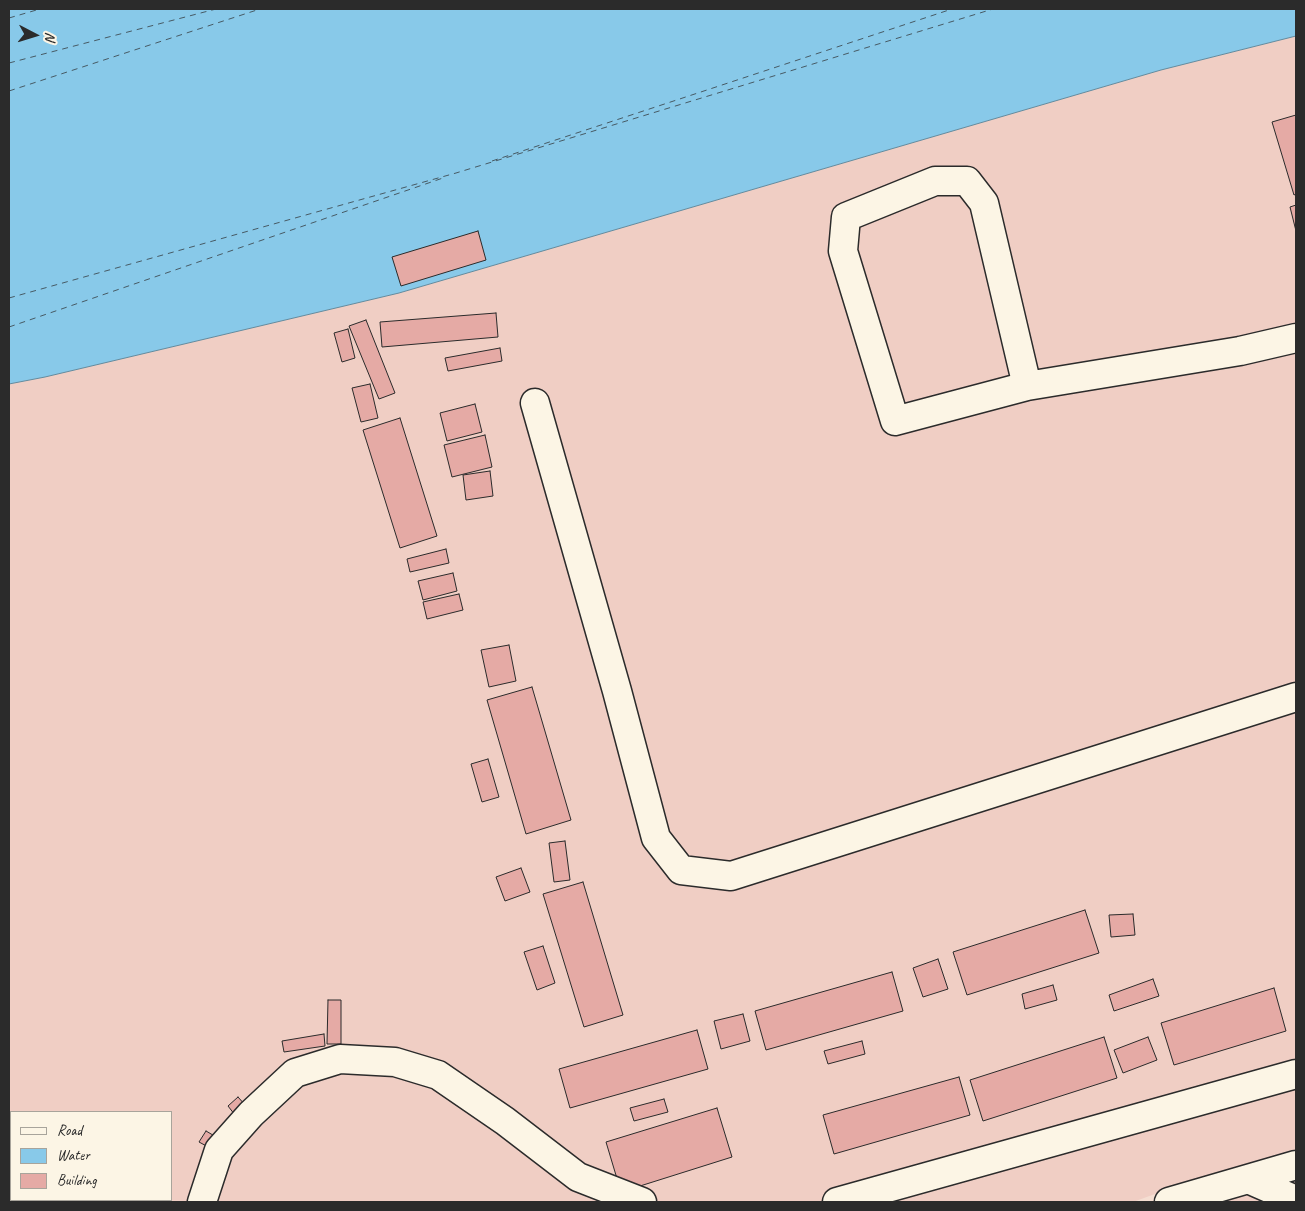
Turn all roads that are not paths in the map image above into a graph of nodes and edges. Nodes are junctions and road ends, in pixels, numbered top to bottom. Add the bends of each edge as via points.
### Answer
1 (1296, 338) edge
2 (1027, 386) junction
3 (535, 403) dead end
4 (1296, 697) edge
5 (1296, 1074) edge
6 (1296, 1165) edge
7 (1248, 1179) junction
8 (1296, 1200) edge
9 (202, 1202) edge
10 (642, 1202) edge
11 (837, 1202) edge
12 (1169, 1202) edge

1 - 2 street via 1240,351
2 - 2 street via 984,203 967,181 935,181 846,217 843,251 895,421
3 - 4 street via 656,838 681,870 731,876
5 - 11 street
6 - 7 street
7 - 8 street
7 - 12 street
9 - 10 street via 219,1150 251,1114 295,1073 340,1059 395,1062 438,1075 578,1177

